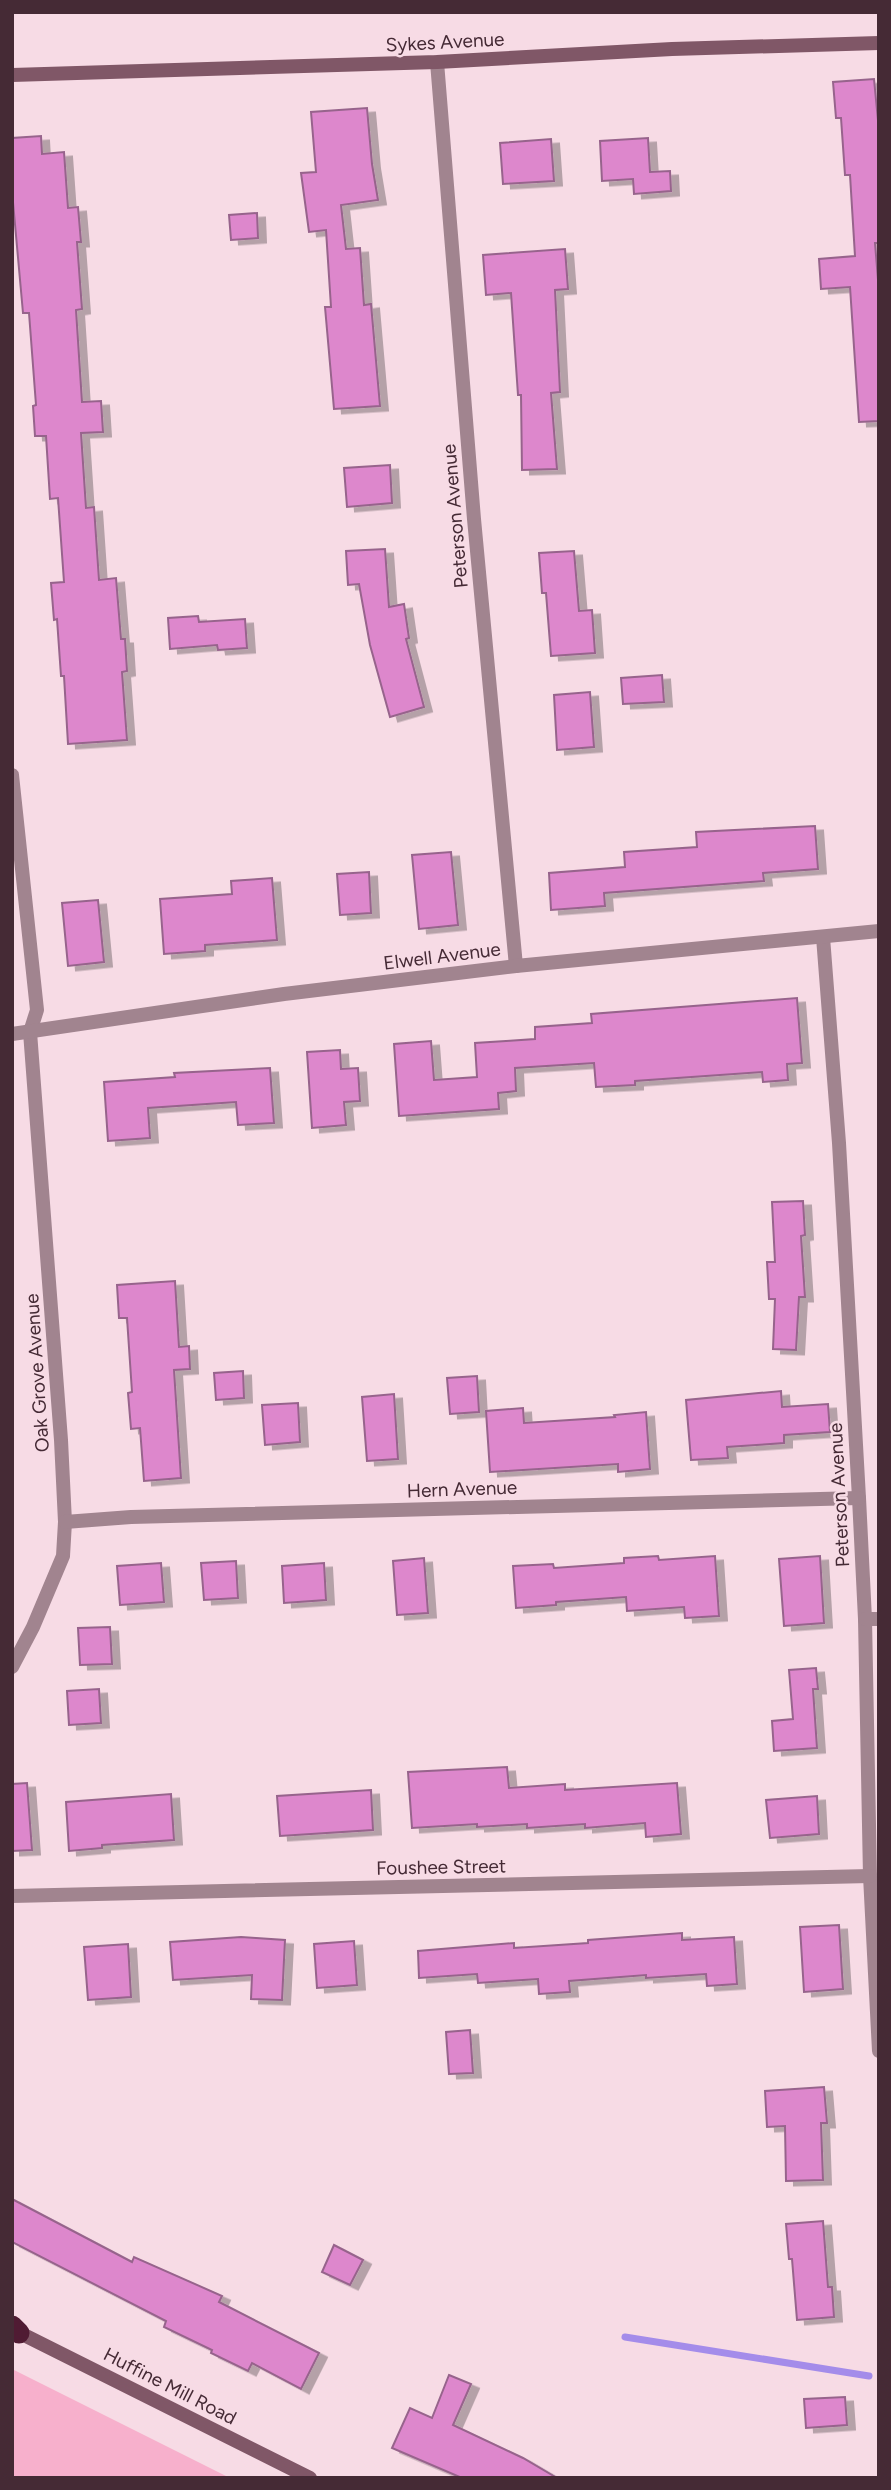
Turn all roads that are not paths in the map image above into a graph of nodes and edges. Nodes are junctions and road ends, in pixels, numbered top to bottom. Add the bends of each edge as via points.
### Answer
1 (879, 43) edge
2 (437, 62) junction
3 (12, 75) edge
4 (12, 775) edge
5 (879, 931) edge
6 (823, 937) junction
7 (516, 966) junction
8 (30, 1032) junction
9 (12, 1034) edge
10 (859, 1498) junction
11 (65, 1522) junction
12 (872, 1619) edge
13 (12, 1667) edge
14 (870, 1876) junction
15 (12, 1896) edge
16 (879, 2051) edge
17 (14, 2330) edge
18 (310, 2478) edge

1 - 2 street, Sykes Avenue
2 - 3 street, Sykes Avenue
2 - 7 street, Peterson Avenue
4 - 8 street, Oak Grove Avenue via 37,1010
5 - 6 street, Elwell Avenue
6 - 7 street, Elwell Avenue
6 - 10 street, Peterson Avenue
7 - 8 street, Elwell Avenue
8 - 9 street, Elwell Avenue
8 - 11 street, Oak Grove Avenue
10 - 11 street, Hern Avenue
10 - 12 street, Peterson Avenue
11 - 13 street, Oak Grove Avenue via 63,1556
12 - 14 street, Peterson Avenue
14 - 15 street, Foushee Street
14 - 16 street, Peterson Avenue
17 - 18 street, Huffine Mill Road

